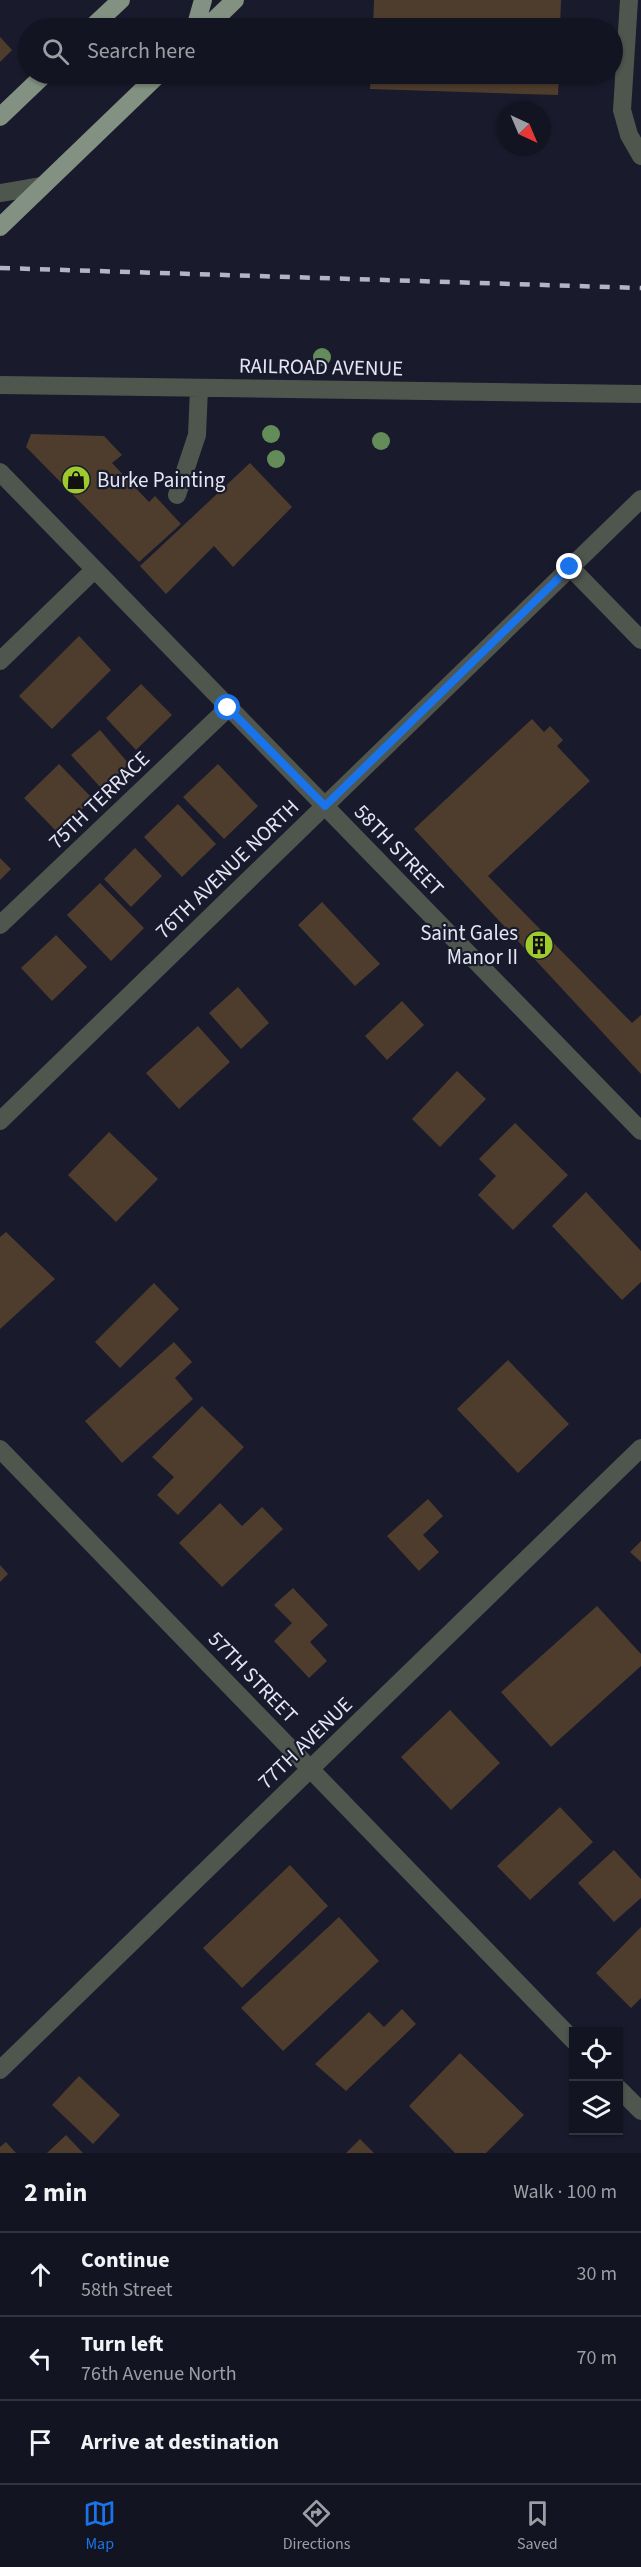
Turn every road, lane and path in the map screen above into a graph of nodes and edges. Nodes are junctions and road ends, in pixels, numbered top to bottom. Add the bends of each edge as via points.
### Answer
1 (121, 0) edge
2 (203, 0) edge
3 (235, 0) edge
4 (629, 0) edge
5 (102, 18) edge
6 (198, 18) edge
7 (216, 18) edge
8 (35, 84) edge
9 (149, 84) edge
10 (0, 117) edge
11 (641, 156) edge
12 (42, 186) junction
13 (0, 193) edge
14 (0, 226) edge
15 (0, 385) edge
16 (200, 388) junction
17 (641, 394) edge
18 (0, 472) edge
19 (177, 495) dead end
20 (641, 499) edge
21 (570, 567) junction
22 (94, 570) junction
23 (641, 640) edge
24 (0, 660) edge
25 (228, 708) junction
26 (325, 806) junction
27 (0, 925) edge
28 (0, 1121) edge
29 (641, 1131) edge
30 (641, 1448) edge
31 (0, 1449) edge
32 (310, 1768) junction
33 (569, 2037) edge
34 (0, 2070) edge
35 (623, 2093) edge
36 (641, 2111) edge

1 - 5 main road
2 - 6 main road
3 - 7 main road
4 - 11 street via 622,110 629,135
8 - 10 main road
9 - 12 main road
12 - 13 street
12 - 14 main road
15 - 16 street, RAILROAD AVENUE
16 - 17 street, RAILROAD AVENUE
16 - 19 street via 196,435
18 - 22 street, 58TH STREET
20 - 21 street, 76TH AVENUE NORTH
21 - 23 street
21 - 26 street, 76TH AVENUE NORTH
22 - 24 street
22 - 25 street, 58TH STREET
25 - 26 street, 58TH STREET
25 - 27 street, 75TH TERRACE
26 - 28 street, 76TH AVENUE NORTH
26 - 29 street, 58TH STREET
30 - 32 street, 77TH AVENUE
31 - 32 street, 57TH STREET
32 - 33 street, 57TH STREET
32 - 34 street, 77TH AVENUE
35 - 36 street

